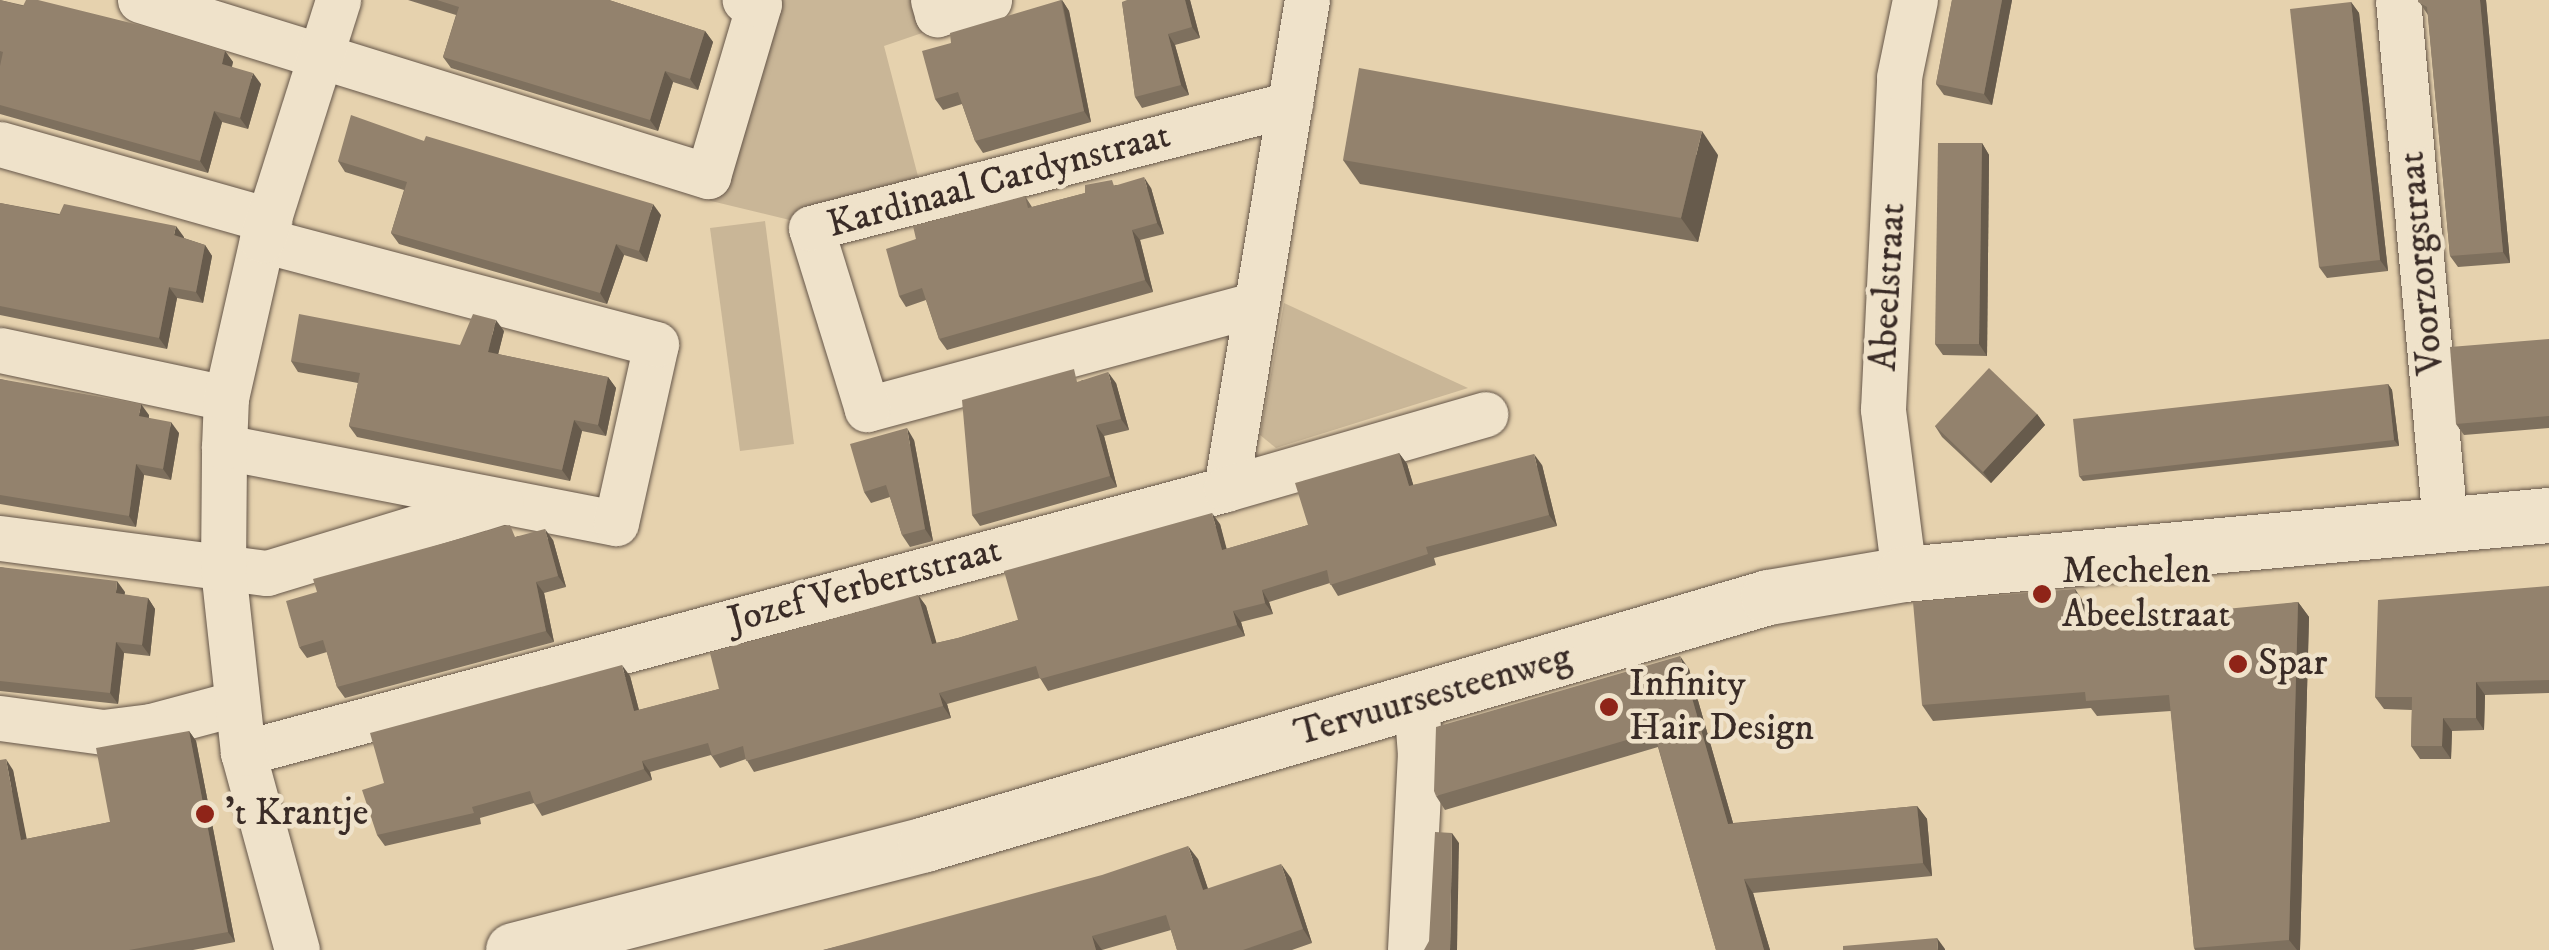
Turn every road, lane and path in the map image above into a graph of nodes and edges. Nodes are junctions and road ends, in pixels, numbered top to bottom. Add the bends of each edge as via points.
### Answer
1 (140, 0) edge
2 (338, 0) edge
3 (745, 0) edge
4 (933, 0) edge
5 (989, 0) edge
6 (1308, 0) edge
7 (1915, 0) edge
8 (2398, 0) edge
9 (319, 58) junction
10 (1290, 104) junction
11 (0, 144) edge
12 (266, 230) junction
13 (1253, 305) junction
14 (0, 350) edge
15 (226, 398) junction
16 (1485, 414) dead end
17 (224, 447) junction
18 (1226, 488) junction
19 (507, 500) junction
20 (2549, 515) edge
21 (2445, 525) junction
22 (0, 538) edge
23 (224, 570) junction
24 (1904, 574) junction
25 (1416, 701) junction
26 (237, 703) junction
27 (0, 718) edge
28 (243, 753) junction
29 (298, 950) edge
30 (513, 950) edge
31 (1410, 950) edge

1 - 9 street
2 - 9 street
3 - 9 street via 759,4 708,176
4 - 5 street via 937,14
6 - 10 street
7 - 24 street, Abeelstraat via 1899,77 1883,409
8 - 21 street, Voorzorgstraat
9 - 12 street
10 - 13 street
10 - 13 street, Kardinaal Cardynstraat via 811,228 867,409
11 - 12 street
12 - 15 street
12 - 19 street via 656,344 616,523
13 - 18 street
14 - 15 street
15 - 17 street
16 - 18 street, Jozef Verbertstraat
17 - 19 street
17 - 23 street
18 - 28 street, Jozef Verbertstraat
19 - 23 street via 267,574
20 - 21 street, Tervuursesteenweg
21 - 24 street, Tervuursesteenweg
22 - 23 street
23 - 26 street
24 - 25 street, Tervuursesteenweg via 1768,596
25 - 30 street, Tervuursesteenweg via 925,844
25 - 31 street via 1420,754
26 - 27 street via 103,732
26 - 28 street
28 - 29 street

